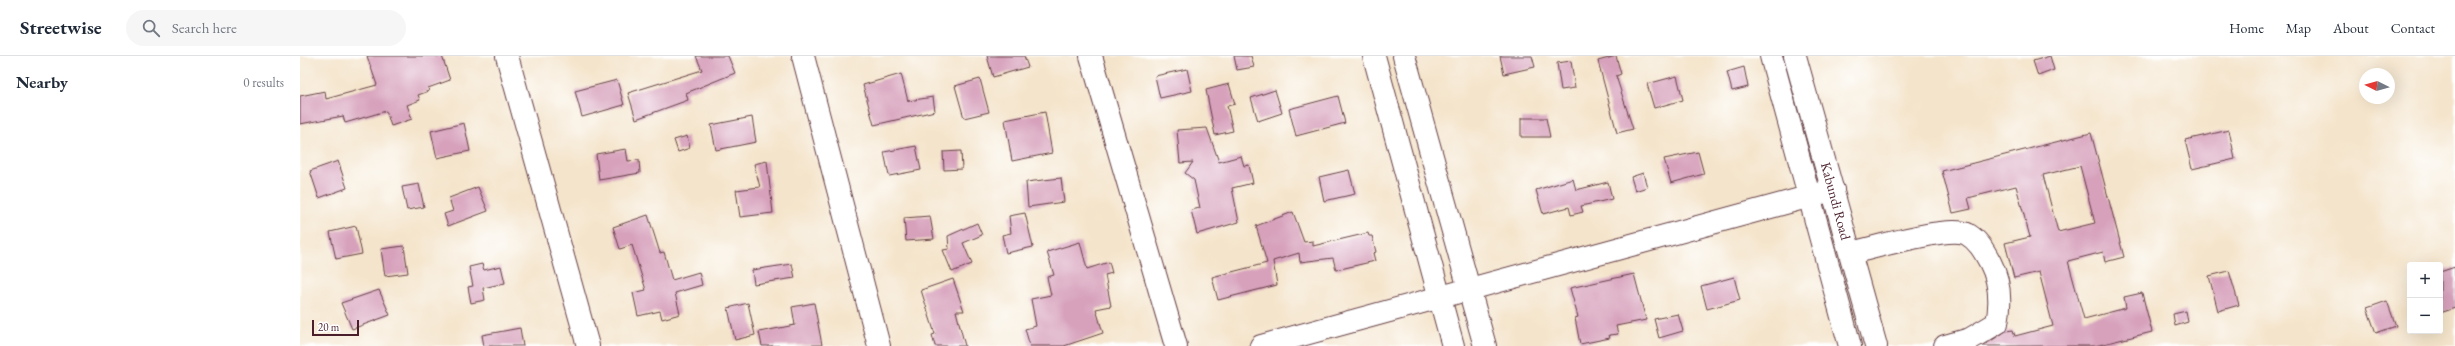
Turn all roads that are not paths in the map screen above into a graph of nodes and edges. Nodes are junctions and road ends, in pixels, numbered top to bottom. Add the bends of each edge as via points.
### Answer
1 (507, 56) edge
2 (802, 56) edge
3 (1091, 56) edge
4 (1374, 56) edge
5 (1404, 56) edge
6 (1771, 56) edge
7 (1795, 56) edge
8 (1834, 190) junction
9 (1810, 197) junction
10 (1850, 253) junction
11 (1470, 289) junction
12 (1440, 297) junction
13 (588, 346) edge
14 (879, 346) edge
15 (1176, 346) edge
16 (1261, 346) edge
17 (1453, 346) edge
18 (1485, 346) edge
19 (1850, 346) edge
20 (1876, 346) edge
21 (1945, 346) edge

1 - 13 street
2 - 14 street
3 - 15 street
4 - 12 street
5 - 11 street
6 - 9 street, Kabundi Road
7 - 8 street, Kabundi Road
8 - 9 street
8 - 10 street, Kabundi Road
9 - 11 street
9 - 19 street, Kabundi Road
10 - 20 street, Kabundi Road
10 - 21 street via 1946,231 1966,234 1981,245 1993,268 2001,304 1997,324 1970,339
11 - 12 street
11 - 18 street
12 - 16 street
12 - 17 street

